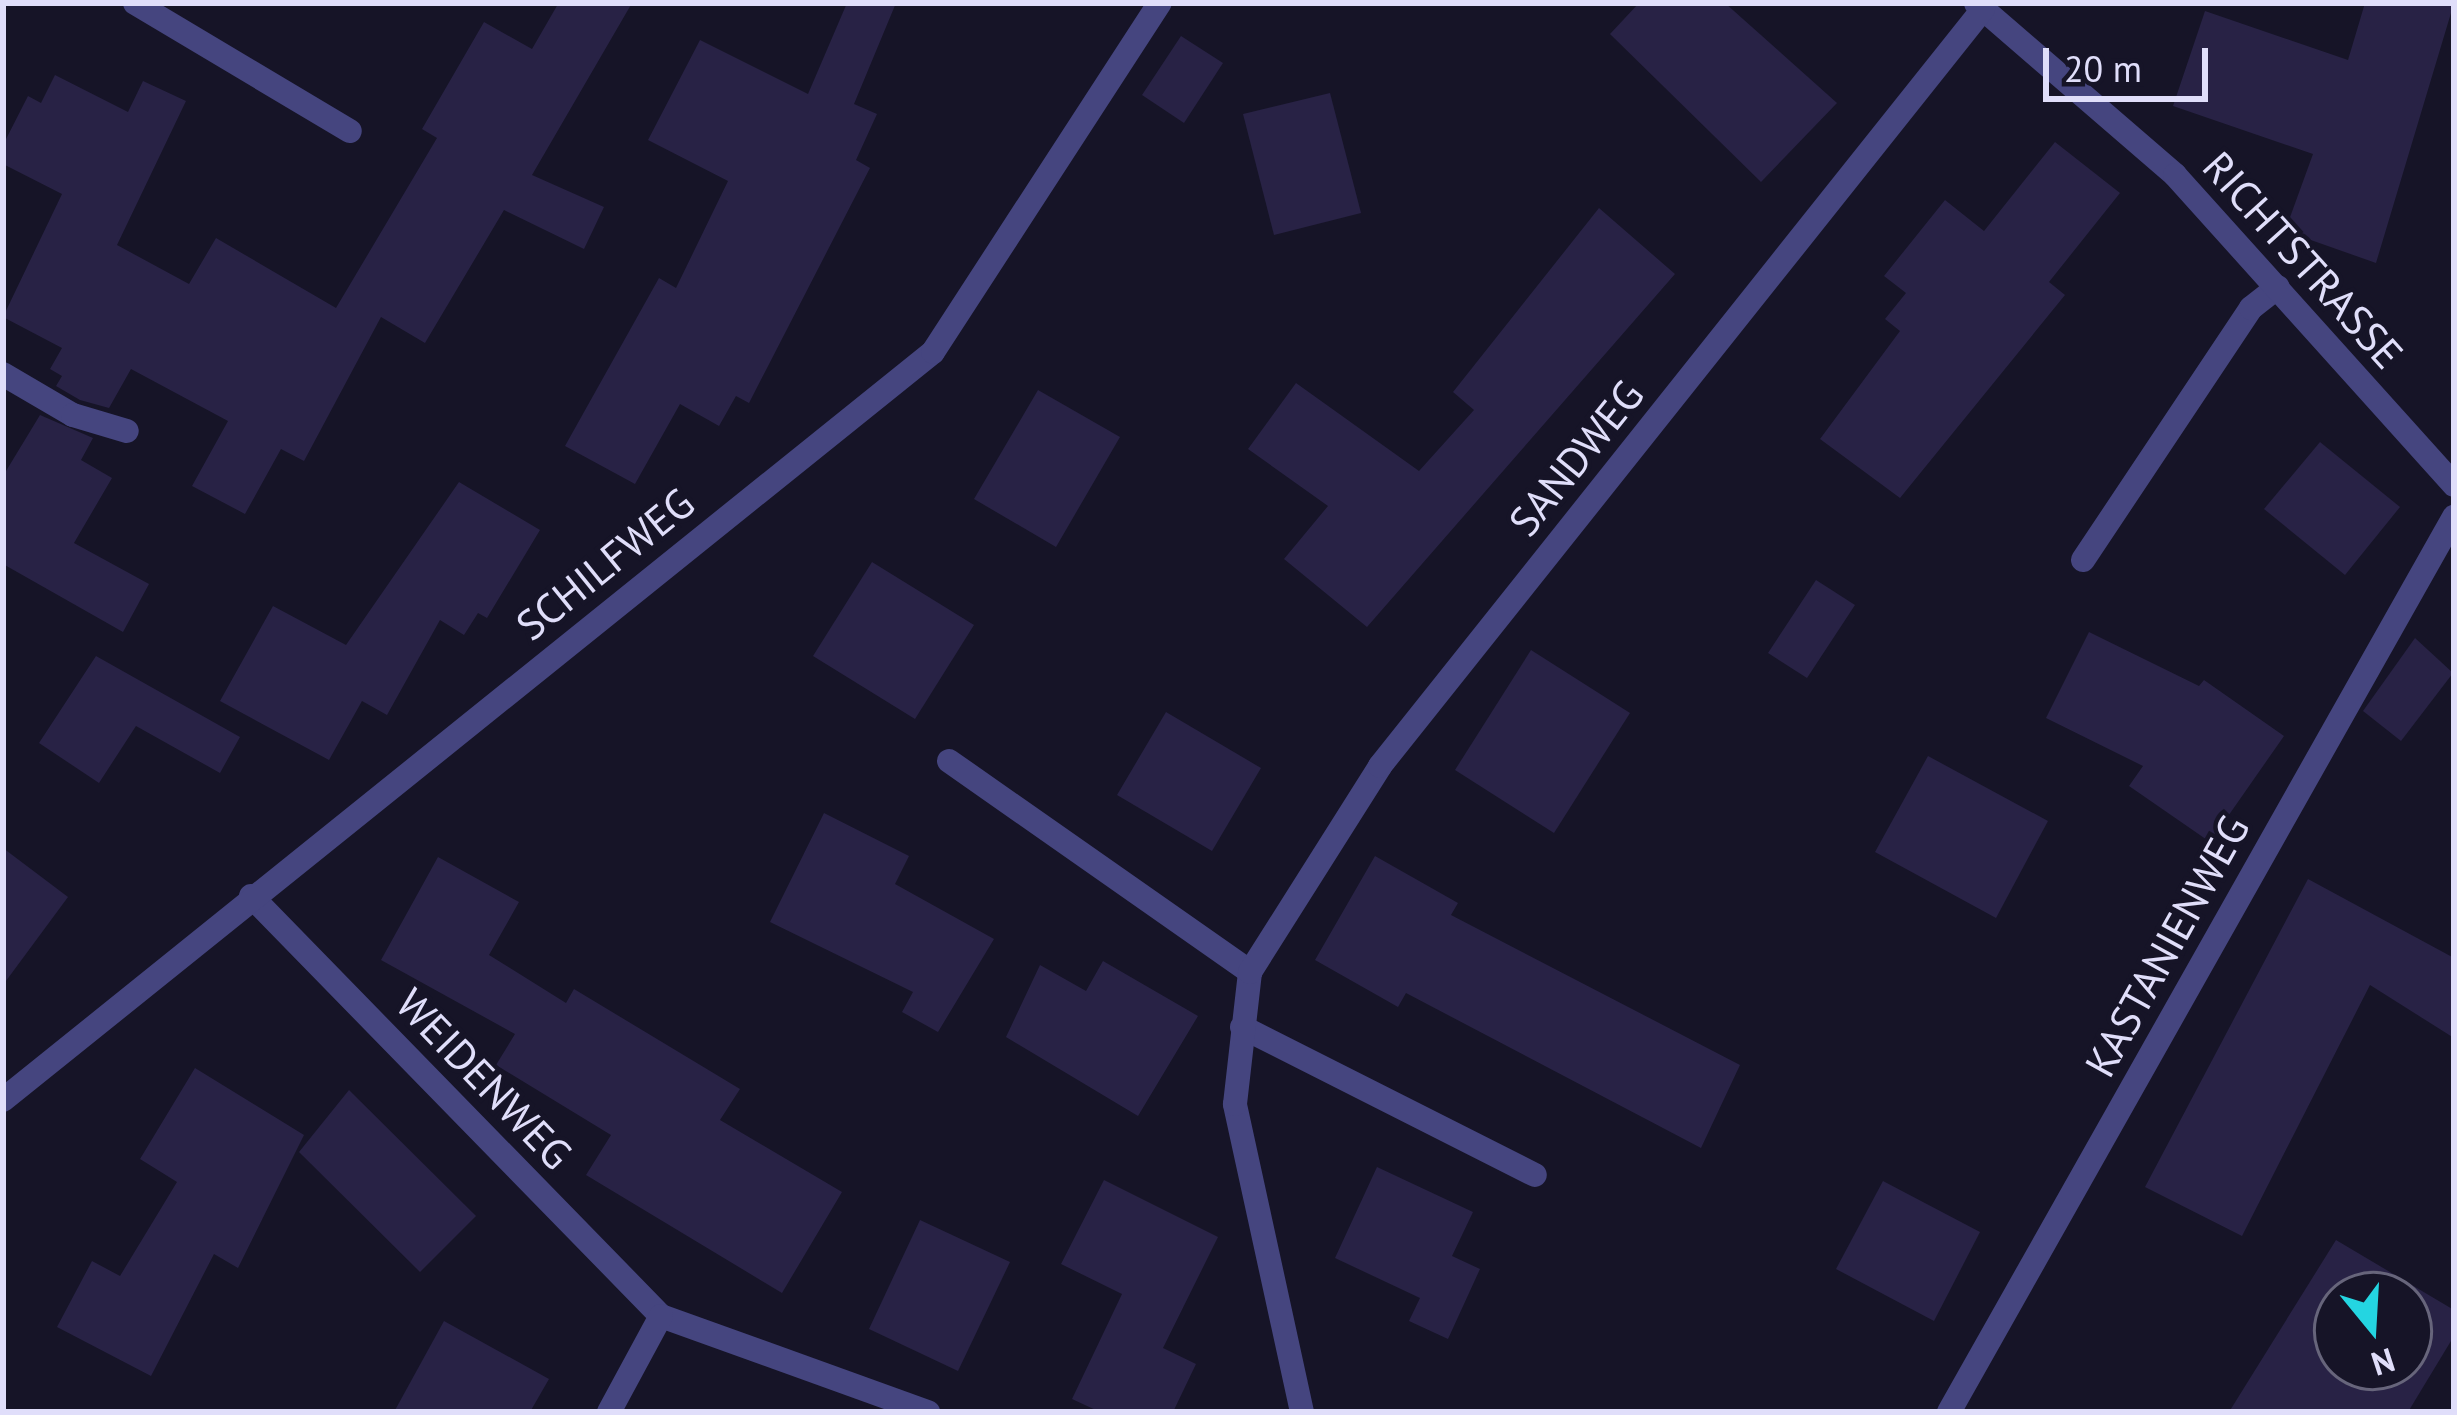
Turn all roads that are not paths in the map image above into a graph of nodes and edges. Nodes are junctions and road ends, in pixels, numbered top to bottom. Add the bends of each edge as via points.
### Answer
1 (135, 3) edge
2 (1160, 3) edge
3 (1980, 6) edge
4 (350, 131) dead end
5 (2278, 287) junction
6 (3, 374) edge
7 (128, 431) dead end
8 (2454, 485) edge
9 (2454, 518) edge
10 (2083, 560) dead end
11 (949, 761) dead end
12 (251, 896) junction
13 (1250, 972) junction
14 (1242, 1027) junction
15 (3, 1100) edge
16 (1535, 1175) dead end
17 (661, 1316) junction
18 (609, 1412) edge
19 (928, 1412) edge
20 (1302, 1412) edge
21 (1948, 1412) edge

1 - 4 street
2 - 12 street, SCHILFWEG via 933,352
3 - 5 street, RICHTSTRASSE via 2175,175
3 - 13 street, SANDWEG via 1380,766
5 - 8 street, RICHTSTRASSE
5 - 10 street via 2251,308
6 - 7 street via 73,415
9 - 21 street, KASTANIENWEG
11 - 13 street
12 - 15 street, SCHILFWEG
12 - 17 street, WEIDENWEG
13 - 14 street, SANDWEG
14 - 16 street
14 - 20 street, SANDWEG via 1235,1104
17 - 18 street
17 - 19 street, WEIDENWEG

